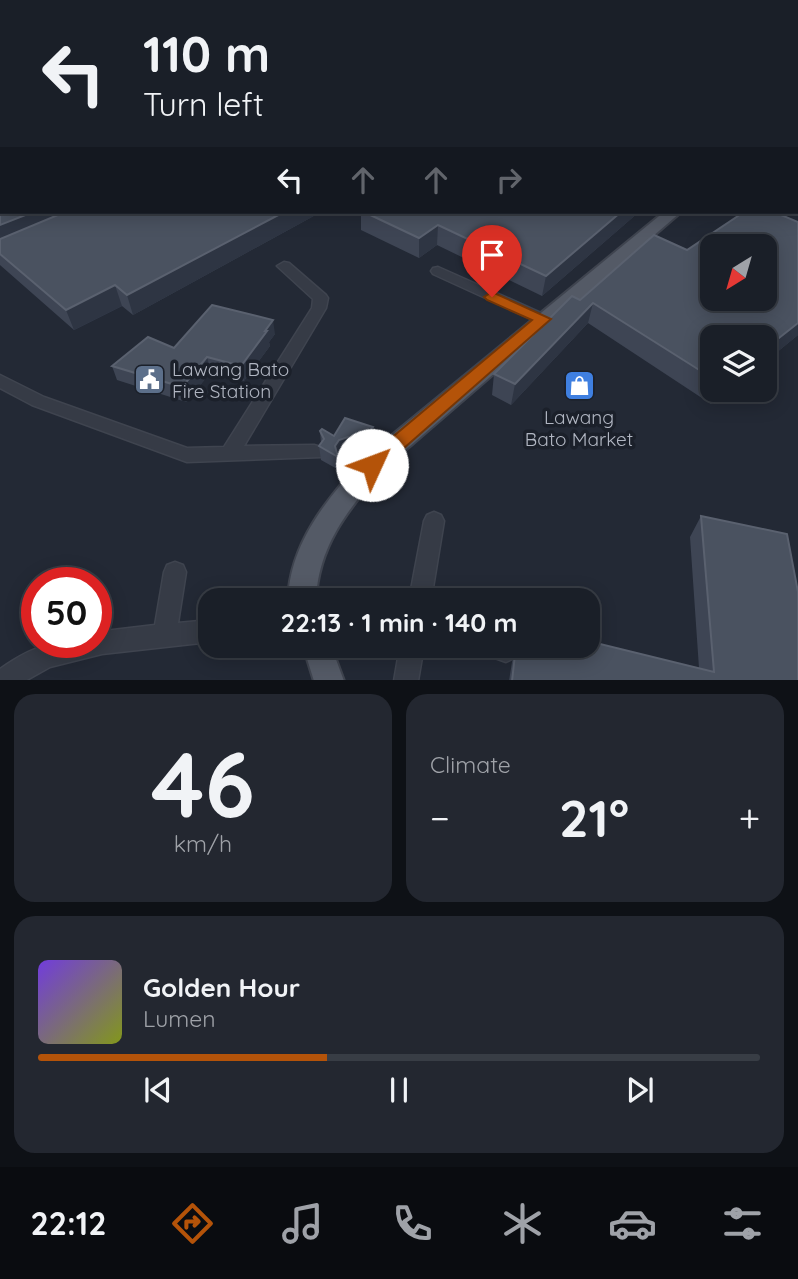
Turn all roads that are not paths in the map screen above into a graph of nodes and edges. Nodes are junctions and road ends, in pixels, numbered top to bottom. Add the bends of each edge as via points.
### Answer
1 (671, 214) edge
2 (284, 266) dead end
3 (438, 271) dead end
4 (543, 319) junction
5 (0, 381) edge
6 (314, 452) dead end
7 (230, 453) junction
8 (348, 461) dead end
9 (372, 465) junction
10 (434, 521) dead end
11 (175, 572) dead end
12 (301, 588) edge
13 (422, 588) edge
14 (198, 633) edge
15 (164, 637) junction
16 (325, 658) edge
17 (410, 658) edge
18 (5, 680) edge
19 (329, 680) edge
20 (406, 680) edge

1 - 4 main road
2 - 7 street via 316,291 321,298 319,308
3 - 4 street
4 - 9 main road
5 - 7 street via 38,401 187,455
6 - 7 street
8 - 9 street
9 - 12 main road via 351,488 304,563
10 - 13 street
11 - 15 street
14 - 15 street
15 - 18 street via 50,654
16 - 19 main road
17 - 20 street

